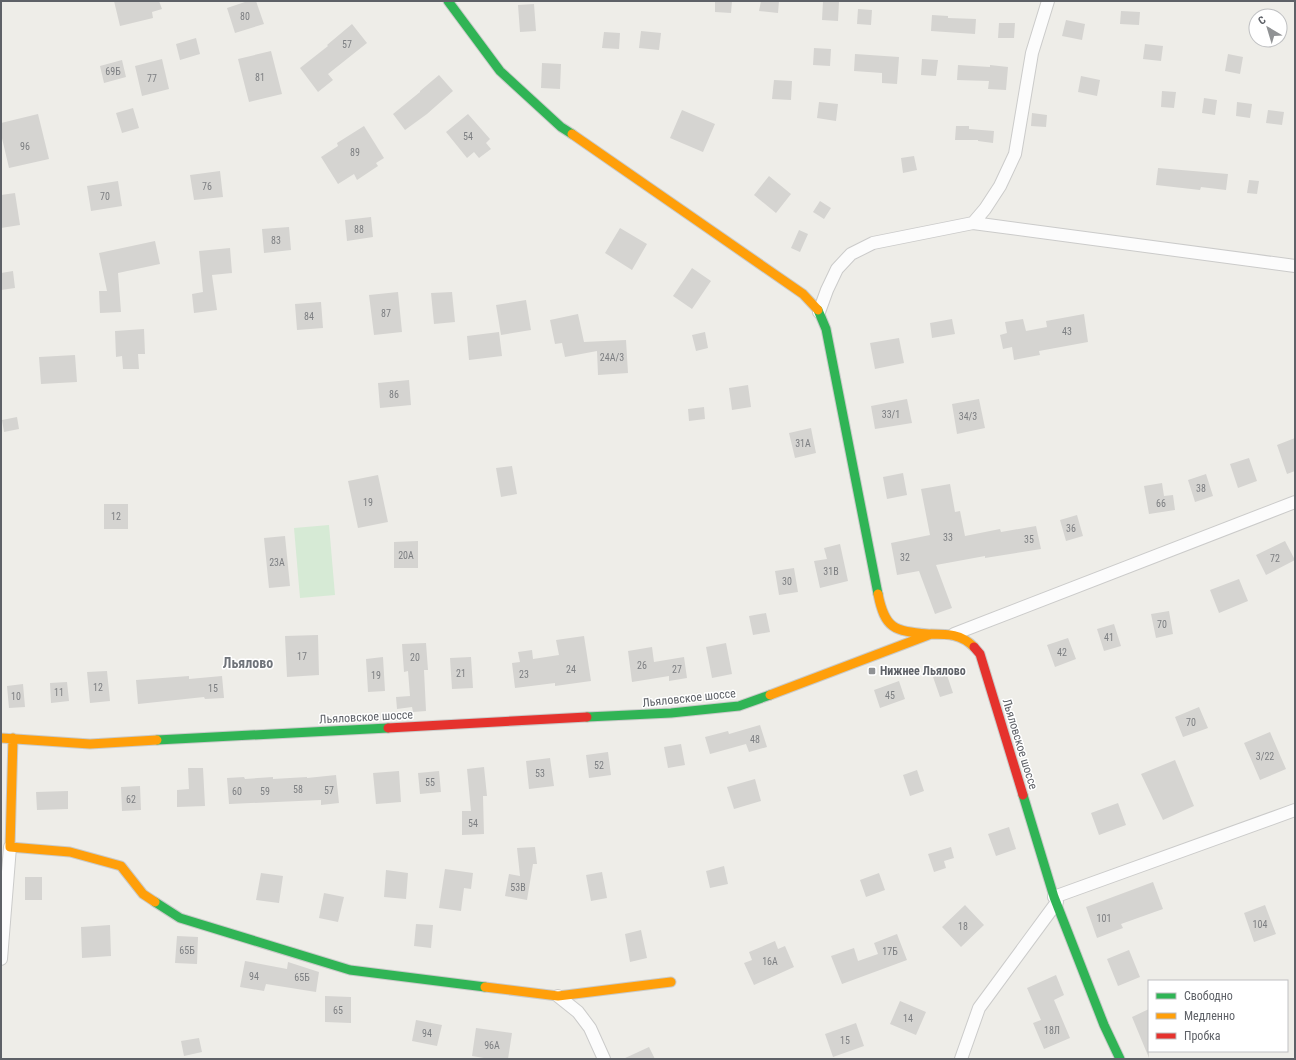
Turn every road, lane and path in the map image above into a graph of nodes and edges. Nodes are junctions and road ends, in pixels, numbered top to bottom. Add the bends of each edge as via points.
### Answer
1 (448, 1) edge
2 (1048, 1) edge
3 (973, 223) junction
4 (1295, 266) edge
5 (819, 312) junction
6 (1295, 502) edge
7 (931, 634) junction
8 (954, 634) junction
9 (1, 738) edge
10 (13, 738) junction
11 (1295, 810) edge
12 (10, 846) junction
13 (1056, 899) junction
14 (1, 959) edge
15 (671, 982) dead end
16 (558, 996) junction
17 (604, 1059) edge
18 (961, 1059) edge
19 (1120, 1059) edge

1 - 5 street via 500,71 561,127 803,294
2 - 3 street via 1032,53 1015,154 986,209
3 - 4 street
3 - 5 street via 873,243 851,254 837,269
5 - 7 street via 826,329 840,394 881,611 890,625 906,632
6 - 8 street
7 - 8 street, Льяловское шоссе
7 - 10 street, Льяловское шоссе via 738,706 671,713 90,744
8 - 13 street, Льяловское шоссе via 971,642 980,654
9 - 10 street, Льяловское шоссе
10 - 12 street
11 - 13 street
12 - 14 street
12 - 16 street via 70,852 121,866 143,894 180,918 350,970
13 - 18 street via 979,1008
13 - 19 street, Льяловское шоссе via 1104,1025
15 - 16 street
16 - 17 street via 578,1012 590,1028

